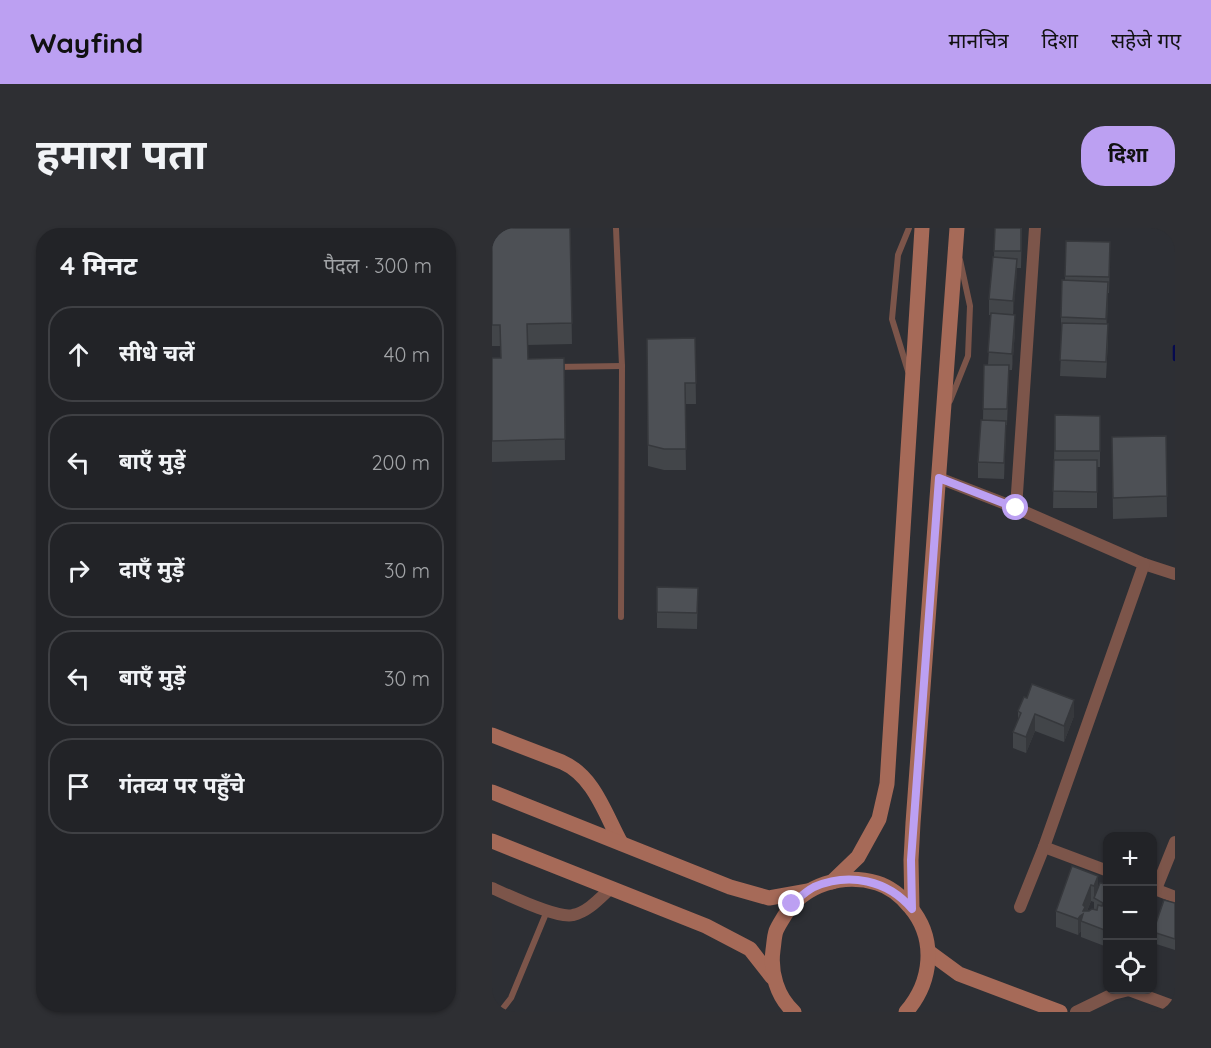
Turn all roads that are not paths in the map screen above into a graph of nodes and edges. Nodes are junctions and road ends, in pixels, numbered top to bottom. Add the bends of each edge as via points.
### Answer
1 (616, 228) edge
2 (909, 228) edge
3 (922, 228) edge
4 (1035, 228) edge
5 (957, 235) edge
6 (622, 366) junction
7 (551, 367) edge
8 (912, 386) junction
9 (939, 478) junction
10 (1016, 508) junction
11 (1144, 564) junction
12 (1175, 574) edge
13 (621, 617) dead end
14 (492, 735) edge
15 (492, 792) edge
16 (492, 841) edge
17 (1175, 842) edge
18 (621, 843) junction
19 (1044, 847) junction
20 (1103, 869) edge
21 (832, 882) junction
22 (1155, 886) edge
23 (492, 888) edge
24 (611, 888) junction
25 (1157, 890) edge
26 (808, 891) junction
27 (1175, 897) edge
28 (1020, 908) dead end
29 (912, 909) junction
30 (548, 910) junction
31 (929, 952) junction
32 (774, 979) junction
33 (1175, 1007) edge
34 (791, 1011) edge
35 (500, 1012) edge
36 (906, 1012) edge
37 (1060, 1012) edge
38 (1076, 1012) edge

1 - 6 lane
2 - 8 lane via 898,255 892,319
3 - 8 street
4 - 10 street
5 - 9 street
6 - 7 lane
6 - 13 lane
8 - 21 street via 886,784 879,819 858,857
9 - 10 street
9 - 29 street via 911,860
10 - 11 street
11 - 12 street
11 - 19 street
14 - 18 street via 562,762 583,775
15 - 18 street
16 - 24 street
17 - 22 street
18 - 26 street via 730,887 769,898
19 - 20 street
19 - 28 street
21 - 26 street
21 - 29 street via 850,878 879,884 902,897
23 - 30 street
24 - 30 street via 586,910 571,916
24 - 32 street via 706,926 750,949
25 - 27 street
26 - 32 street via 792,904 776,930 771,963
29 - 31 street
30 - 35 lane via 511,998
31 - 36 street via 928,972
31 - 37 street via 959,974
32 - 34 street
33 - 38 street via 1129,990

